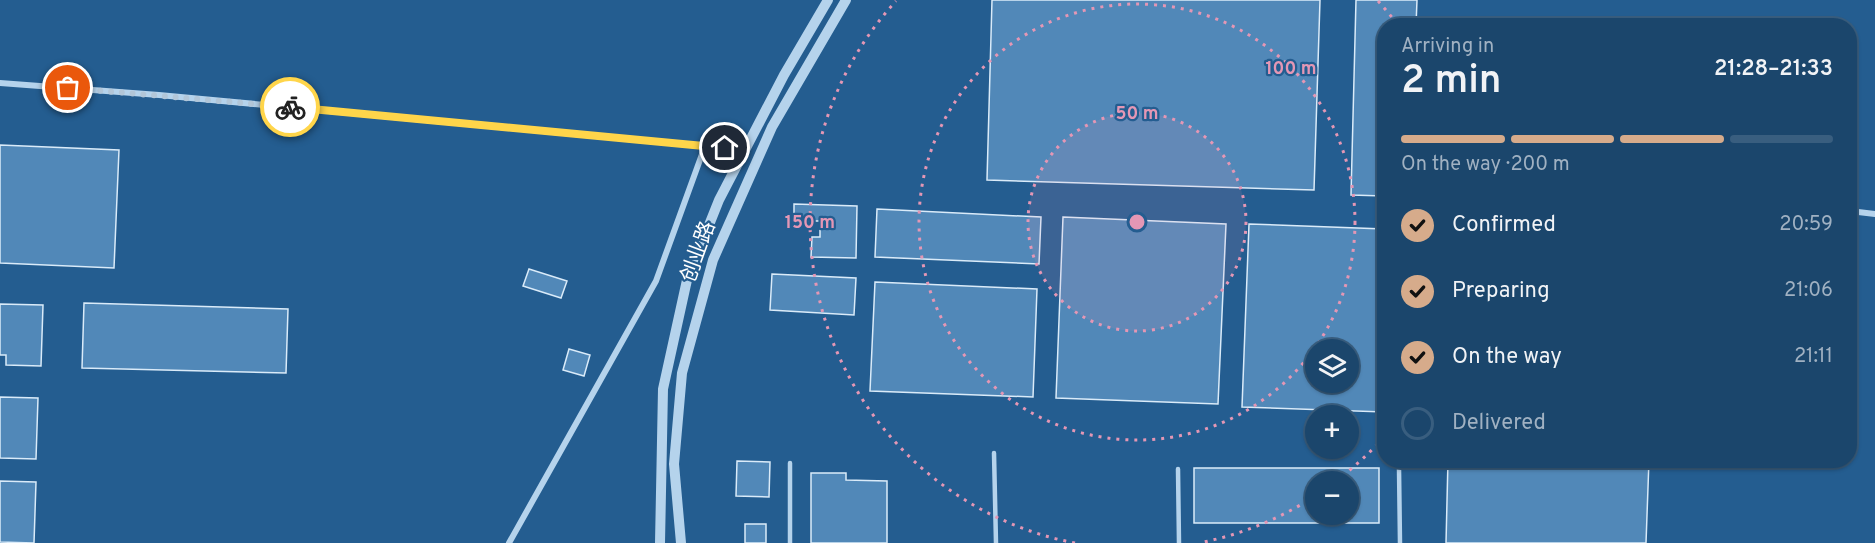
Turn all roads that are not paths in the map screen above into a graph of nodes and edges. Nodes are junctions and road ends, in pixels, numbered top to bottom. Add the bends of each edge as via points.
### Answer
1 (828, 0) edge
2 (846, 0) edge
3 (0, 83) edge
4 (705, 146) junction
5 (744, 150) junction
6 (1857, 212) edge
7 (1875, 214) edge
8 (994, 453) dead end
9 (790, 462) dead end
10 (1399, 468) dead end
11 (1178, 469) dead end
12 (509, 543) edge
13 (660, 543) edge
14 (681, 543) edge
15 (790, 543) edge
16 (996, 543) edge
17 (1179, 543) edge
18 (1400, 543) edge

1 - 5 street, 创业路
2 - 14 street, 创业路 via 772,127 713,260 682,373 674,464
3 - 4 street
4 - 5 street
4 - 12 street via 656,281
5 - 13 street, 创业路 via 718,200 687,280 663,388
6 - 7 street
8 - 16 lane
9 - 15 lane
10 - 18 lane
11 - 17 lane

